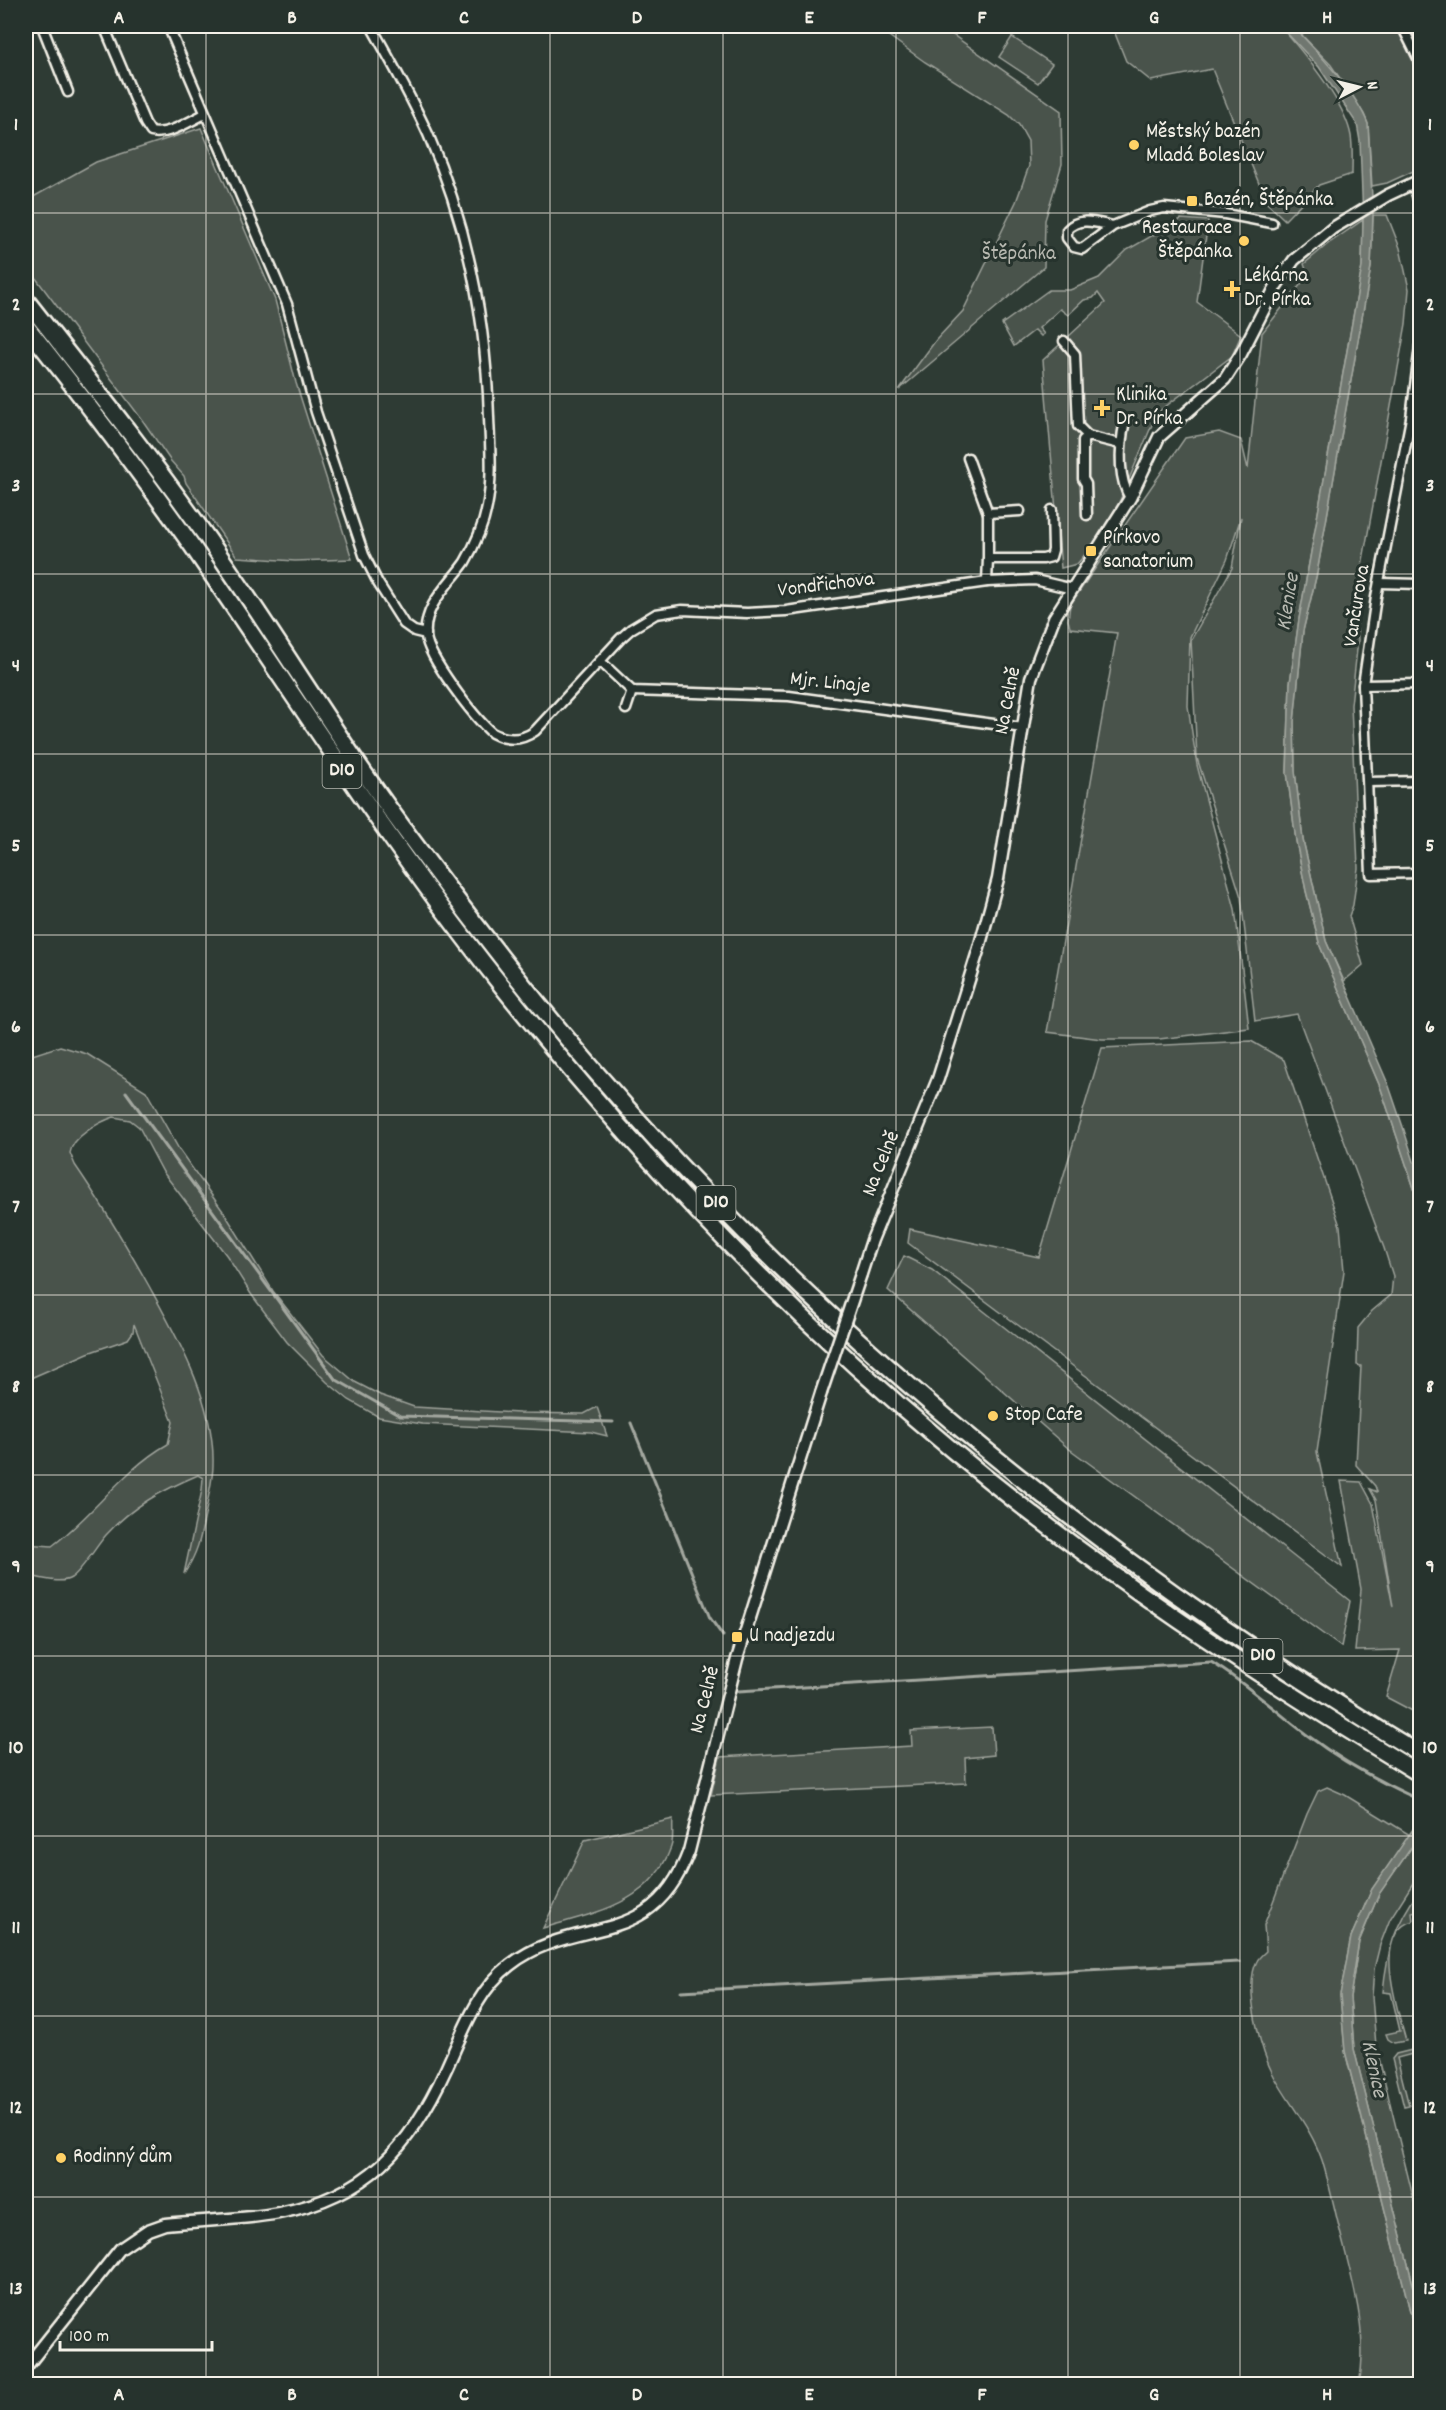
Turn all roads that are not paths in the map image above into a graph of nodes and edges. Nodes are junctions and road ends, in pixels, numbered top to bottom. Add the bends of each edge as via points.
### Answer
1 (42, 26) edge
2 (104, 26) edge
3 (168, 26) edge
4 (371, 26) edge
5 (1402, 26) edge
6 (1420, 62) edge
7 (68, 92) dead end
8 (205, 114) junction
9 (1417, 181) edge
10 (1420, 206) edge
11 (1272, 223) dead end
12 (1113, 226) junction
13 (26, 300) edge
14 (26, 326) edge
15 (1064, 341) dead end
16 (1420, 346) edge
17 (1125, 420) dead end
18 (1088, 436) junction
19 (1120, 444) junction
20 (968, 458) dead end
21 (1131, 498) junction
22 (1052, 510) dead end
23 (1020, 511) dead end
24 (988, 513) junction
25 (1087, 514) dead end
26 (988, 559) junction
27 (987, 582) junction
28 (1379, 583) junction
29 (1420, 584) edge
30 (1072, 589) junction
31 (426, 634) junction
32 (600, 661) junction
33 (1420, 684) edge
34 (1363, 685) junction
35 (632, 691) junction
36 (626, 709) dead end
37 (1023, 728) junction
38 (1420, 781) edge
39 (1368, 782) junction
40 (1420, 873) edge
41 (1420, 1754) edge
42 (1420, 1774) edge
43 (26, 2367) edge

1 - 7 street
2 - 8 street via 148,129 159,134
3 - 8 street
4 - 31 street via 419,114 447,182 474,284 486,363 490,485 486,510 472,548 430,609
5 - 6 street
8 - 31 street via 287,304 315,412 364,555 404,624
9 - 10 street
9 - 21 street, Na Celně via 1349,219 1294,260 1225,379 1159,436
11 - 12 street via 1164,208
12 - 12 street via 1077,222 1067,230 1067,238 1074,247 1082,249
13 - 41 highway, D10 via 205,534 364,773 434,870 580,1055 696,1184 860,1343 1046,1500 1204,1616
14 - 42 highway, D10 via 110,432 190,544 421,882 500,983 684,1196 787,1302 882,1391 1017,1502 1260,1674
15 - 18 street via 1075,354 1078,426
16 - 28 street, Vančurova via 1411,418
17 - 19 street
18 - 19 street
18 - 25 street via 1083,440
19 - 21 street via 1125,488
20 - 24 street
21 - 30 street, Na Celně
22 - 26 street via 1051,557
23 - 24 street
24 - 26 street
26 - 27 street
27 - 30 street, Vondřichova via 1035,580
27 - 32 street, Vondřichova via 786,611 669,612 631,629
28 - 29 street
28 - 34 street, Vančurova
30 - 37 street, Na Celně via 1054,618 1038,657
31 - 32 street, Vondřichova via 436,663 487,729 509,739 523,738 535,731
32 - 35 street
33 - 34 street
34 - 39 street, Vančurova
35 - 36 street
35 - 37 street, Mjr. Linaje via 810,698
37 - 43 street, Na Celně, bridge via 998,879 979,948 938,1078 872,1240 821,1394 737,1659 689,1851 677,1880 663,1898 640,1916 537,1949 499,1974 478,2001 416,2127 372,2174 309,2206 276,2214 148,2229 120,2249
38 - 39 street
39 - 40 street, Vančurova via 1371,874

